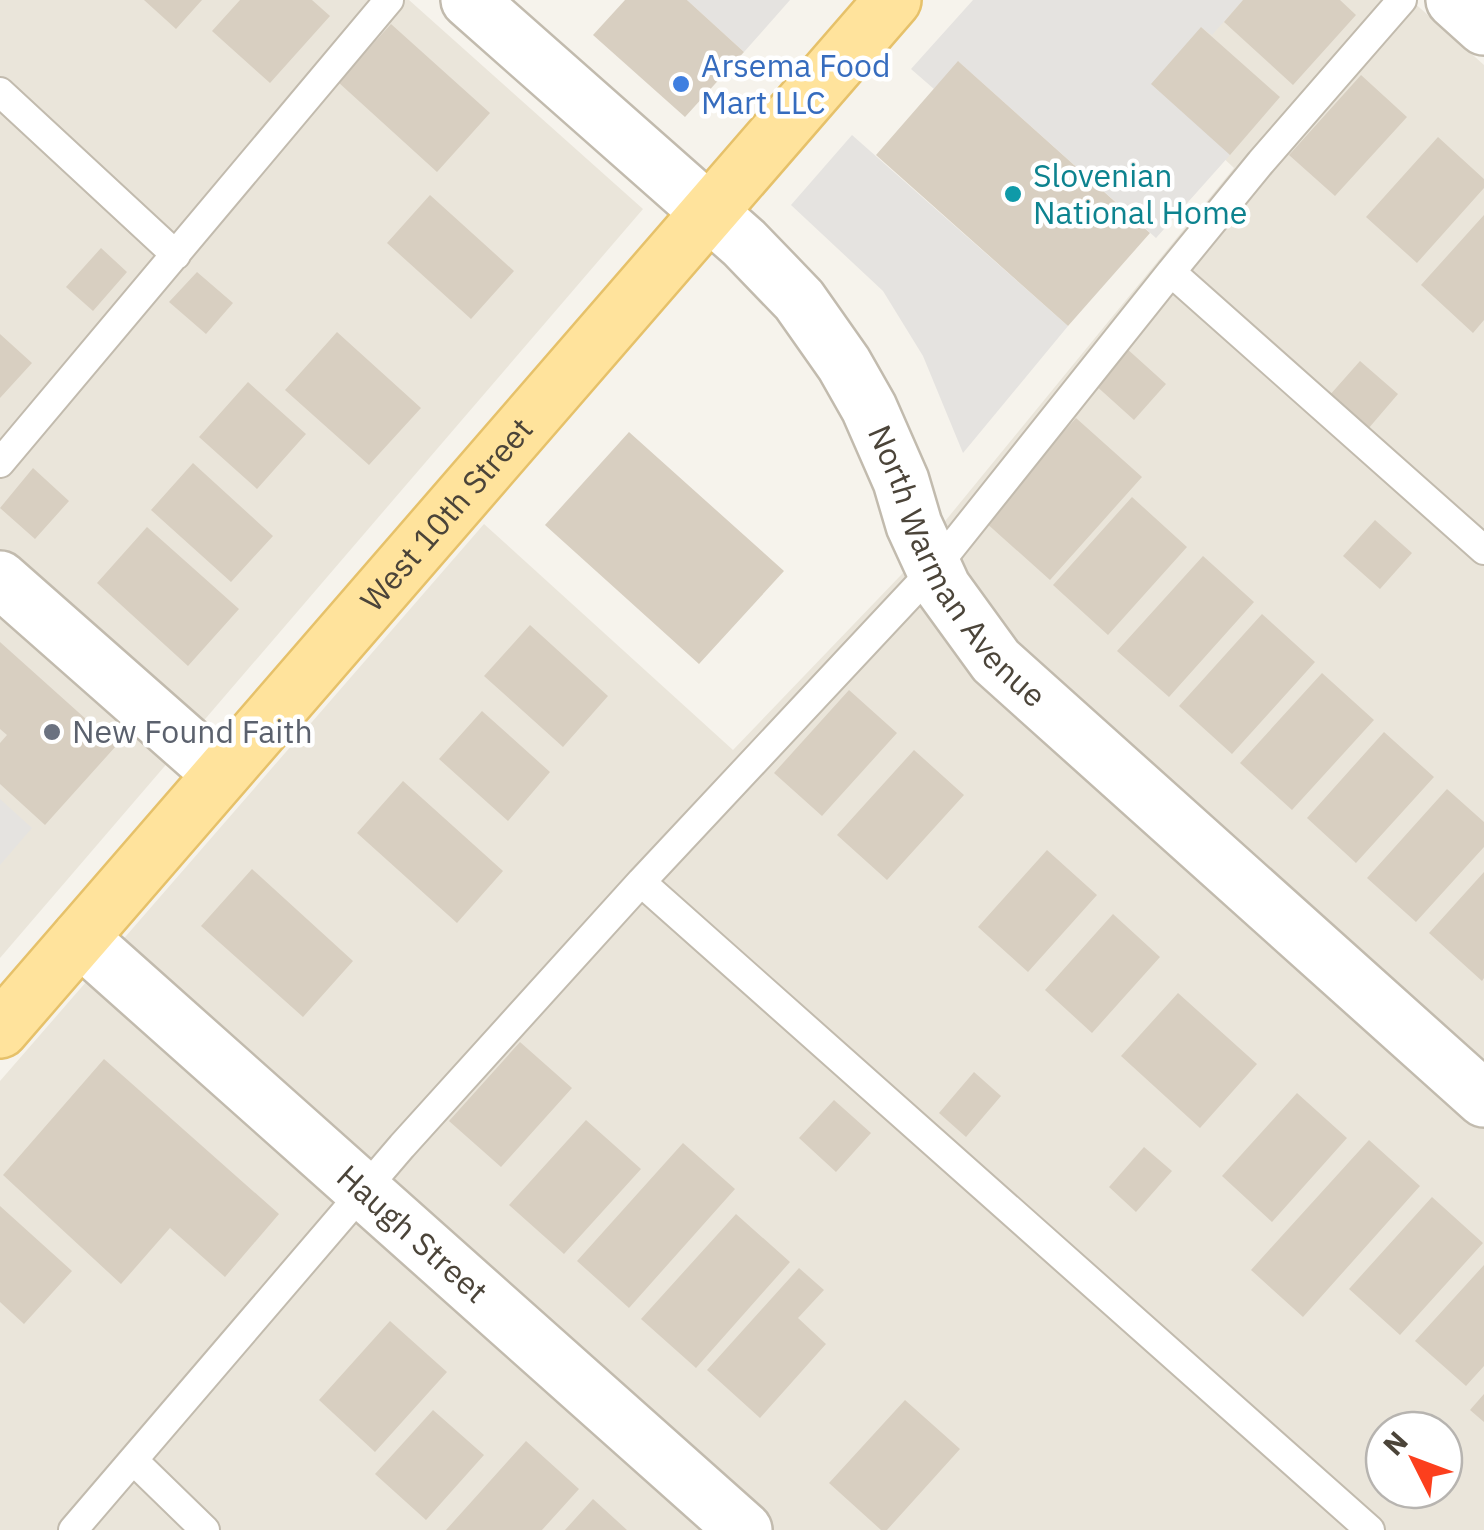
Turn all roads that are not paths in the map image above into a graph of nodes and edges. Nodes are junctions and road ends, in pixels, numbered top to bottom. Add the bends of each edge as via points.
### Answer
1 (389, 0) edge
2 (468, 0) edge
3 (892, 0) edge
4 (1402, 0) edge
5 (1454, 0) edge
6 (1484, 27) edge
7 (0, 92) edge
8 (709, 212) junction
9 (176, 255) junction
10 (1172, 272) junction
11 (0, 463) edge
12 (1484, 550) edge
13 (934, 569) junction
14 (0, 578) edge
15 (221, 774) junction
16 (641, 882) junction
17 (80, 938) junction
18 (0, 1030) edge
19 (1484, 1099) edge
20 (364, 1191) junction
21 (133, 1460) junction
22 (73, 1530) edge
23 (206, 1530) edge
24 (744, 1530) edge
25 (1370, 1530) edge

1 - 9 lane
2 - 8 street, North Warman Avenue
3 - 8 main road, West 10th Street
4 - 10 lane
5 - 6 street
7 - 9 lane
8 - 13 street, North Warman Avenue via 764,261 844,364 890,456
8 - 15 main road, West 10th Street
9 - 11 lane
10 - 12 lane
10 - 13 lane
13 - 16 lane
13 - 19 street, North Warman Avenue via 1013,679
14 - 15 street
15 - 17 main road, West 10th Street
16 - 20 lane
16 - 25 lane
17 - 18 main road, West 10th Street
17 - 20 street, Haugh Street
20 - 21 lane
20 - 24 street, Haugh Street
21 - 22 lane
21 - 23 lane

